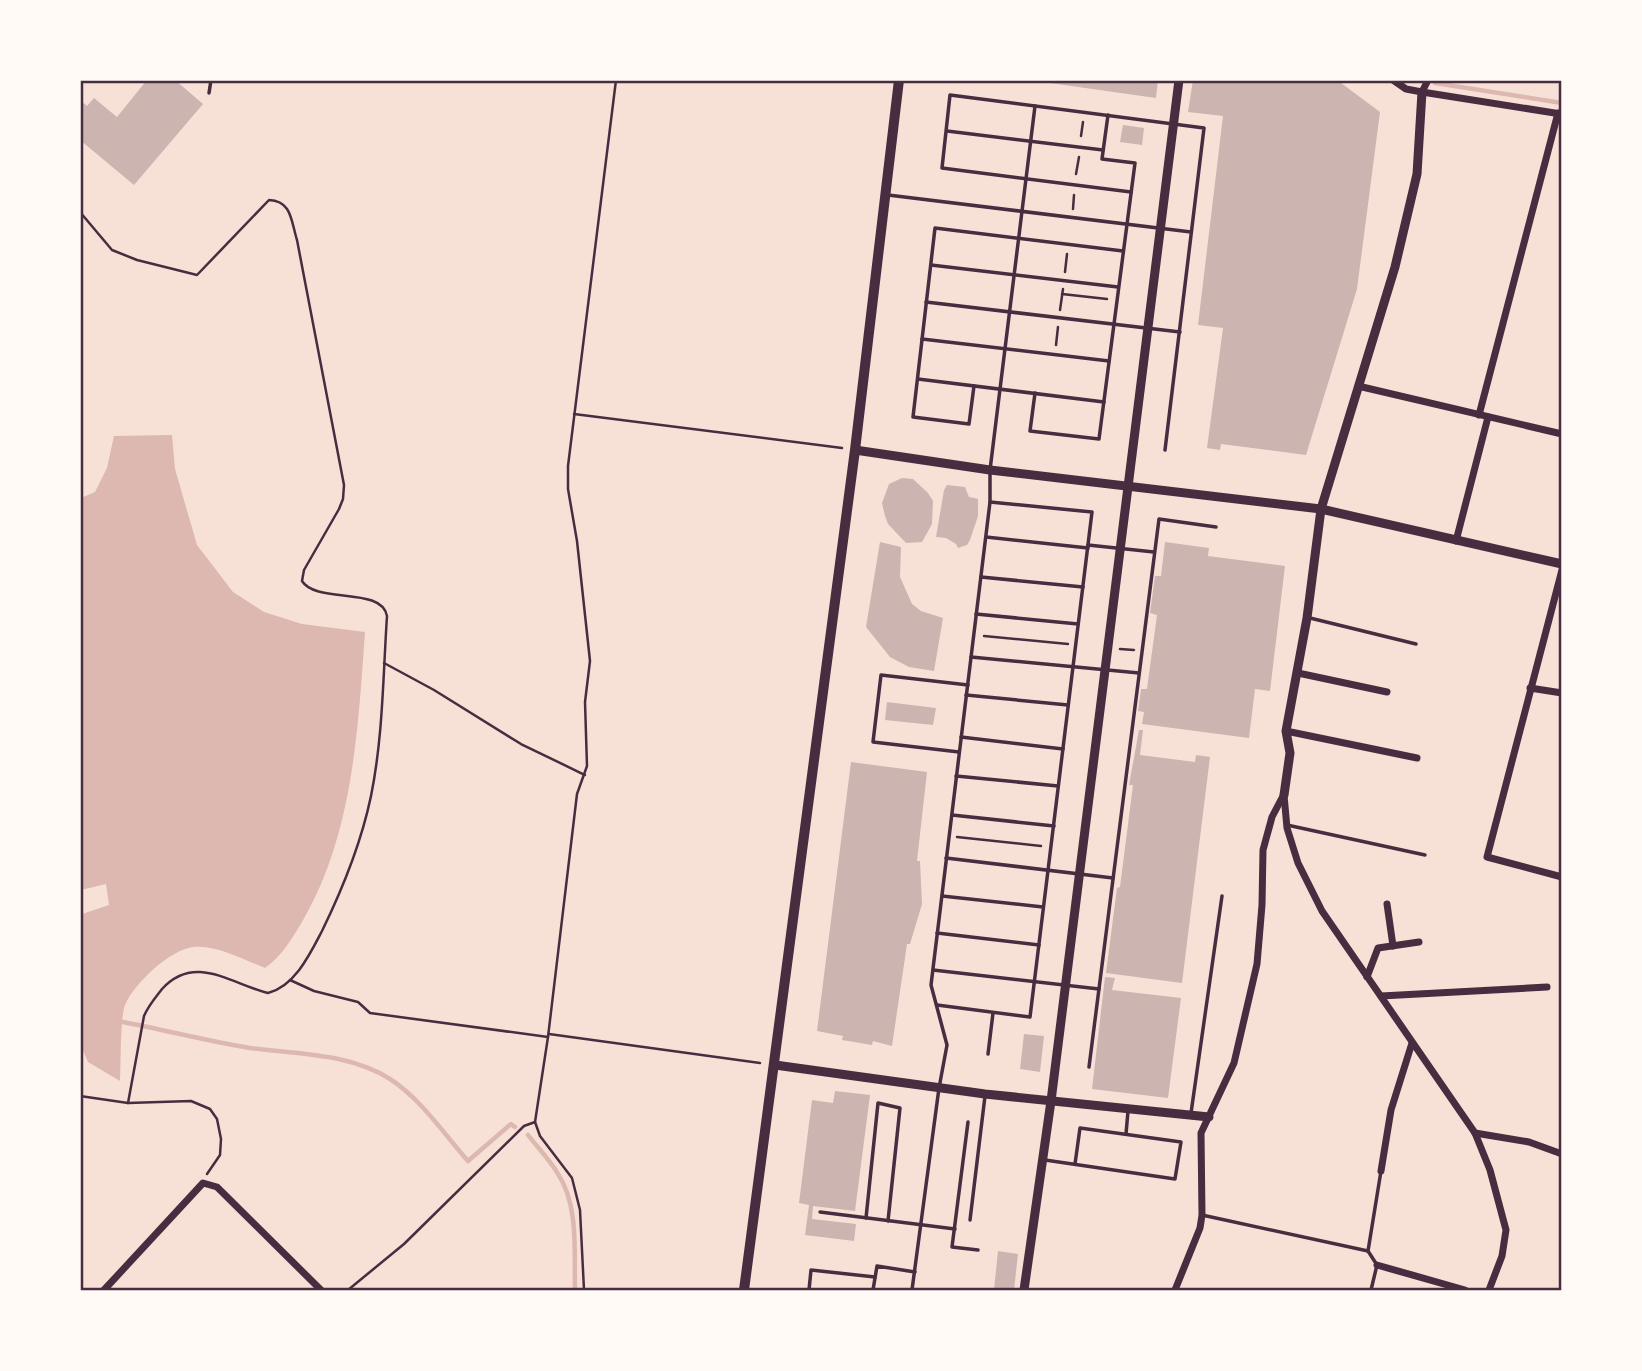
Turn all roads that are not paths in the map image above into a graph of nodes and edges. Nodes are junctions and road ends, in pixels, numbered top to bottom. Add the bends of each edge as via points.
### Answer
1 (211, 80) edge
2 (899, 80) edge
3 (1179, 80) edge
4 (1393, 80) edge
5 (1428, 80) edge
6 (1422, 92) junction
7 (209, 93) dead end
8 (1035, 106) junction
9 (1560, 113) edge
10 (1108, 115) junction
11 (1173, 124) junction
12 (947, 131) junction
13 (1031, 142) junction
14 (1103, 150) junction
15 (1026, 178) junction
16 (1130, 192) junction
17 (886, 195) junction
18 (1022, 212) junction
19 (1126, 225) junction
20 (1161, 229) junction
21 (1191, 232) junction
22 (1019, 238) junction
23 (1123, 251) junction
24 (931, 265) junction
25 (1014, 275) junction
26 (1118, 287) junction
27 (926, 302) junction
28 (1009, 312) junction
29 (1114, 325) junction
30 (1147, 328) junction
31 (1180, 332) junction
32 (922, 339) junction
33 (1005, 349) junction
34 (1109, 361) junction
35 (917, 379) junction
36 (974, 386) junction
37 (1358, 386) junction
38 (1000, 389) junction
39 (1035, 393) junction
40 (1104, 402) junction
41 (1483, 416) junction
42 (1562, 434) edge
43 (855, 450) junction
44 (1165, 450) dead end
45 (990, 470) junction
46 (1128, 485) junction
47 (990, 502) junction
48 (1321, 509) junction
49 (1216, 527) dead end
50 (986, 537) junction
51 (1456, 541) junction
52 (1088, 547) junction
53 (1121, 549) junction
54 (1154, 552) junction
55 (1562, 564) edge
56 (1562, 570) edge
57 (981, 577) junction
58 (1083, 587) junction
59 (976, 614) junction
60 (1307, 618) junction
61 (1078, 624) junction
62 (1416, 644) dead end
63 (971, 657) junction
64 (1073, 667) junction
65 (1105, 670) junction
66 (1139, 673) junction
67 (1298, 673) junction
68 (968, 685) junction
69 (1530, 688) junction
70 (1387, 692) dead end
71 (1562, 693) edge
72 (967, 695) junction
73 (1068, 705) junction
74 (1286, 731) junction
75 (961, 737) junction
76 (1063, 749) junction
77 (959, 752) junction
78 (1417, 758) dead end
79 (956, 776) junction
80 (1058, 786) junction
81 (1284, 795) junction
82 (952, 815) junction
83 (1287, 825) junction
84 (1054, 826) junction
85 (1425, 855) dead end
86 (946, 858) junction
87 (1048, 870) junction
88 (1080, 873) junction
89 (1113, 877) junction
90 (1562, 877) edge
91 (942, 895) junction
92 (1222, 896) dead end
93 (1387, 904) dead end
94 (1044, 907) junction
95 (937, 933) junction
96 (1419, 942) dead end
97 (1039, 944) junction
98 (1393, 946) junction
99 (933, 970) junction
100 (1367, 977) junction
101 (1034, 982) junction
102 (1066, 985) junction
103 (1547, 987) dead end
104 (1099, 989) junction
105 (1381, 996) junction
106 (936, 1005) junction
107 (993, 1013) junction
108 (1412, 1043) junction
109 (988, 1054) dead end
110 (775, 1065) junction
111 (1089, 1067) dead end
112 (939, 1088) junction
113 (985, 1094) junction
114 (1051, 1101) junction
115 (1129, 1109) junction
116 (1191, 1116) junction
117 (1209, 1117) junction
118 (968, 1122) dead end
119 (1475, 1133) junction
120 (1126, 1134) junction
121 (1562, 1154) edge
122 (1038, 1162) junction
123 (1075, 1164) junction
124 (1381, 1171) joint
125 (821, 1212) dead end
126 (1202, 1215) junction
127 (866, 1218) junction
128 (970, 1220) dead end
129 (888, 1221) junction
130 (921, 1224) junction
131 (955, 1229) junction
132 (978, 1250) dead end
133 (1368, 1251) junction
134 (1377, 1265) junction
135 (915, 1272) junction
136 (875, 1277) junction
137 (104, 1290) edge
138 (321, 1290) edge
139 (744, 1290) edge
140 (809, 1290) edge
141 (873, 1290) edge
142 (912, 1290) edge
143 (1024, 1290) edge
144 (1175, 1290) edge
145 (1371, 1290) edge
146 (1465, 1290) edge
147 (1489, 1290) edge

1 - 7 lane
2 - 17 main road
3 - 11 street
4 - 6 street
5 - 6 street
6 - 9 street
6 - 37 street via 1417,174 1395,267
8 - 10 lane
8 - 12 lane via 950,95
8 - 13 lane
9 - 41 street
10 - 11 lane
10 - 14 lane
11 - 20 street
11 - 21 lane via 1205,128
12 - 13 lane
12 - 15 lane via 942,168
13 - 14 lane
13 - 15 lane
14 - 16 lane via 1102,159 1135,163
15 - 16 lane
15 - 18 lane
16 - 19 lane
17 - 18 lane
17 - 43 main road
18 - 19 lane
18 - 22 lane
19 - 20 lane
19 - 23 lane
20 - 21 lane
20 - 30 street
21 - 31 lane
22 - 23 lane
22 - 24 lane via 935,228
22 - 25 lane
23 - 26 lane
24 - 25 lane
24 - 27 lane
25 - 26 lane
25 - 28 lane
26 - 29 lane
27 - 28 lane
27 - 32 lane
28 - 29 lane
28 - 33 lane
29 - 30 lane
29 - 34 lane
30 - 31 lane
30 - 46 street
31 - 44 lane
32 - 33 lane
32 - 35 lane
33 - 34 lane
33 - 38 lane
34 - 40 lane
35 - 36 lane
35 - 36 lane via 912,417 969,424
36 - 38 lane
37 - 41 street
37 - 48 street
38 - 39 lane
38 - 45 lane
39 - 40 lane
39 - 40 lane via 1030,431 1099,439
41 - 42 street
41 - 51 street
43 - 45 street
43 - 110 main road
45 - 46 street
45 - 47 lane
46 - 48 street
46 - 53 street
47 - 50 lane
47 - 52 lane via 1092,513
48 - 51 street
48 - 60 street
49 - 54 lane via 1159,519
50 - 52 lane
50 - 57 lane
51 - 55 street
52 - 53 lane
52 - 58 lane
53 - 54 lane
53 - 65 street
54 - 66 lane
56 - 69 street
57 - 58 lane
57 - 59 lane
58 - 61 lane
59 - 61 lane
59 - 63 lane
60 - 62 lane
60 - 67 street
61 - 64 lane
63 - 64 lane
63 - 68 lane
64 - 65 lane
64 - 73 lane
65 - 66 lane
65 - 88 street
66 - 89 lane
67 - 70 street
67 - 74 street
68 - 72 lane
68 - 77 lane via 881,675 873,742
69 - 71 street
69 - 90 street via 1487,858
72 - 73 lane
72 - 75 lane
73 - 76 lane
74 - 78 street
74 - 81 street via 1290,753
75 - 76 lane
75 - 77 lane
76 - 80 lane
77 - 79 lane
79 - 80 lane
79 - 82 lane
80 - 84 lane
81 - 83 street
81 - 117 street via 1263,850 1257,964 1234,1063
82 - 84 lane
82 - 86 lane
83 - 85 lane
83 - 100 street via 1308,886
84 - 87 lane
86 - 87 lane
86 - 91 lane
87 - 88 lane
87 - 94 lane
88 - 89 lane
88 - 102 street
89 - 104 lane
91 - 94 lane
91 - 95 lane
92 - 116 lane
93 - 98 street
94 - 97 lane
95 - 97 lane
95 - 99 lane
96 - 98 street
97 - 101 lane
98 - 100 street via 1378,948
99 - 101 lane
99 - 106 lane
100 - 105 street
101 - 102 lane
101 - 107 lane via 1030,1017
102 - 104 lane
102 - 114 street
103 - 105 street
104 - 111 lane
105 - 108 street
106 - 107 lane
106 - 112 lane via 947,1045
107 - 109 lane
108 - 119 street
108 - 124 street via 1391,1110
110 - 112 street
110 - 139 main road
112 - 113 street
112 - 130 lane
113 - 114 street
113 - 128 lane
114 - 115 street
114 - 122 street
115 - 116 street
115 - 120 lane
116 - 117 street
117 - 126 street via 1201,1133
118 - 131 lane
119 - 121 street via 1529,1142
119 - 147 street via 1506,1230
120 - 123 lane via 1080,1128
120 - 123 lane via 1181,1142 1175,1179
122 - 123 lane
122 - 143 street
124 - 133 lane
125 - 127 lane
126 - 133 lane
126 - 144 street
127 - 129 lane
127 - 129 lane via 878,1103 900,1108
129 - 130 lane
130 - 131 lane
130 - 135 lane
131 - 132 lane via 952,1247
133 - 134 lane
134 - 145 lane
134 - 146 street
135 - 136 lane via 877,1266
135 - 142 lane
136 - 140 lane via 811,1270
136 - 141 lane
137 - 138 street via 203,1182 217,1187

